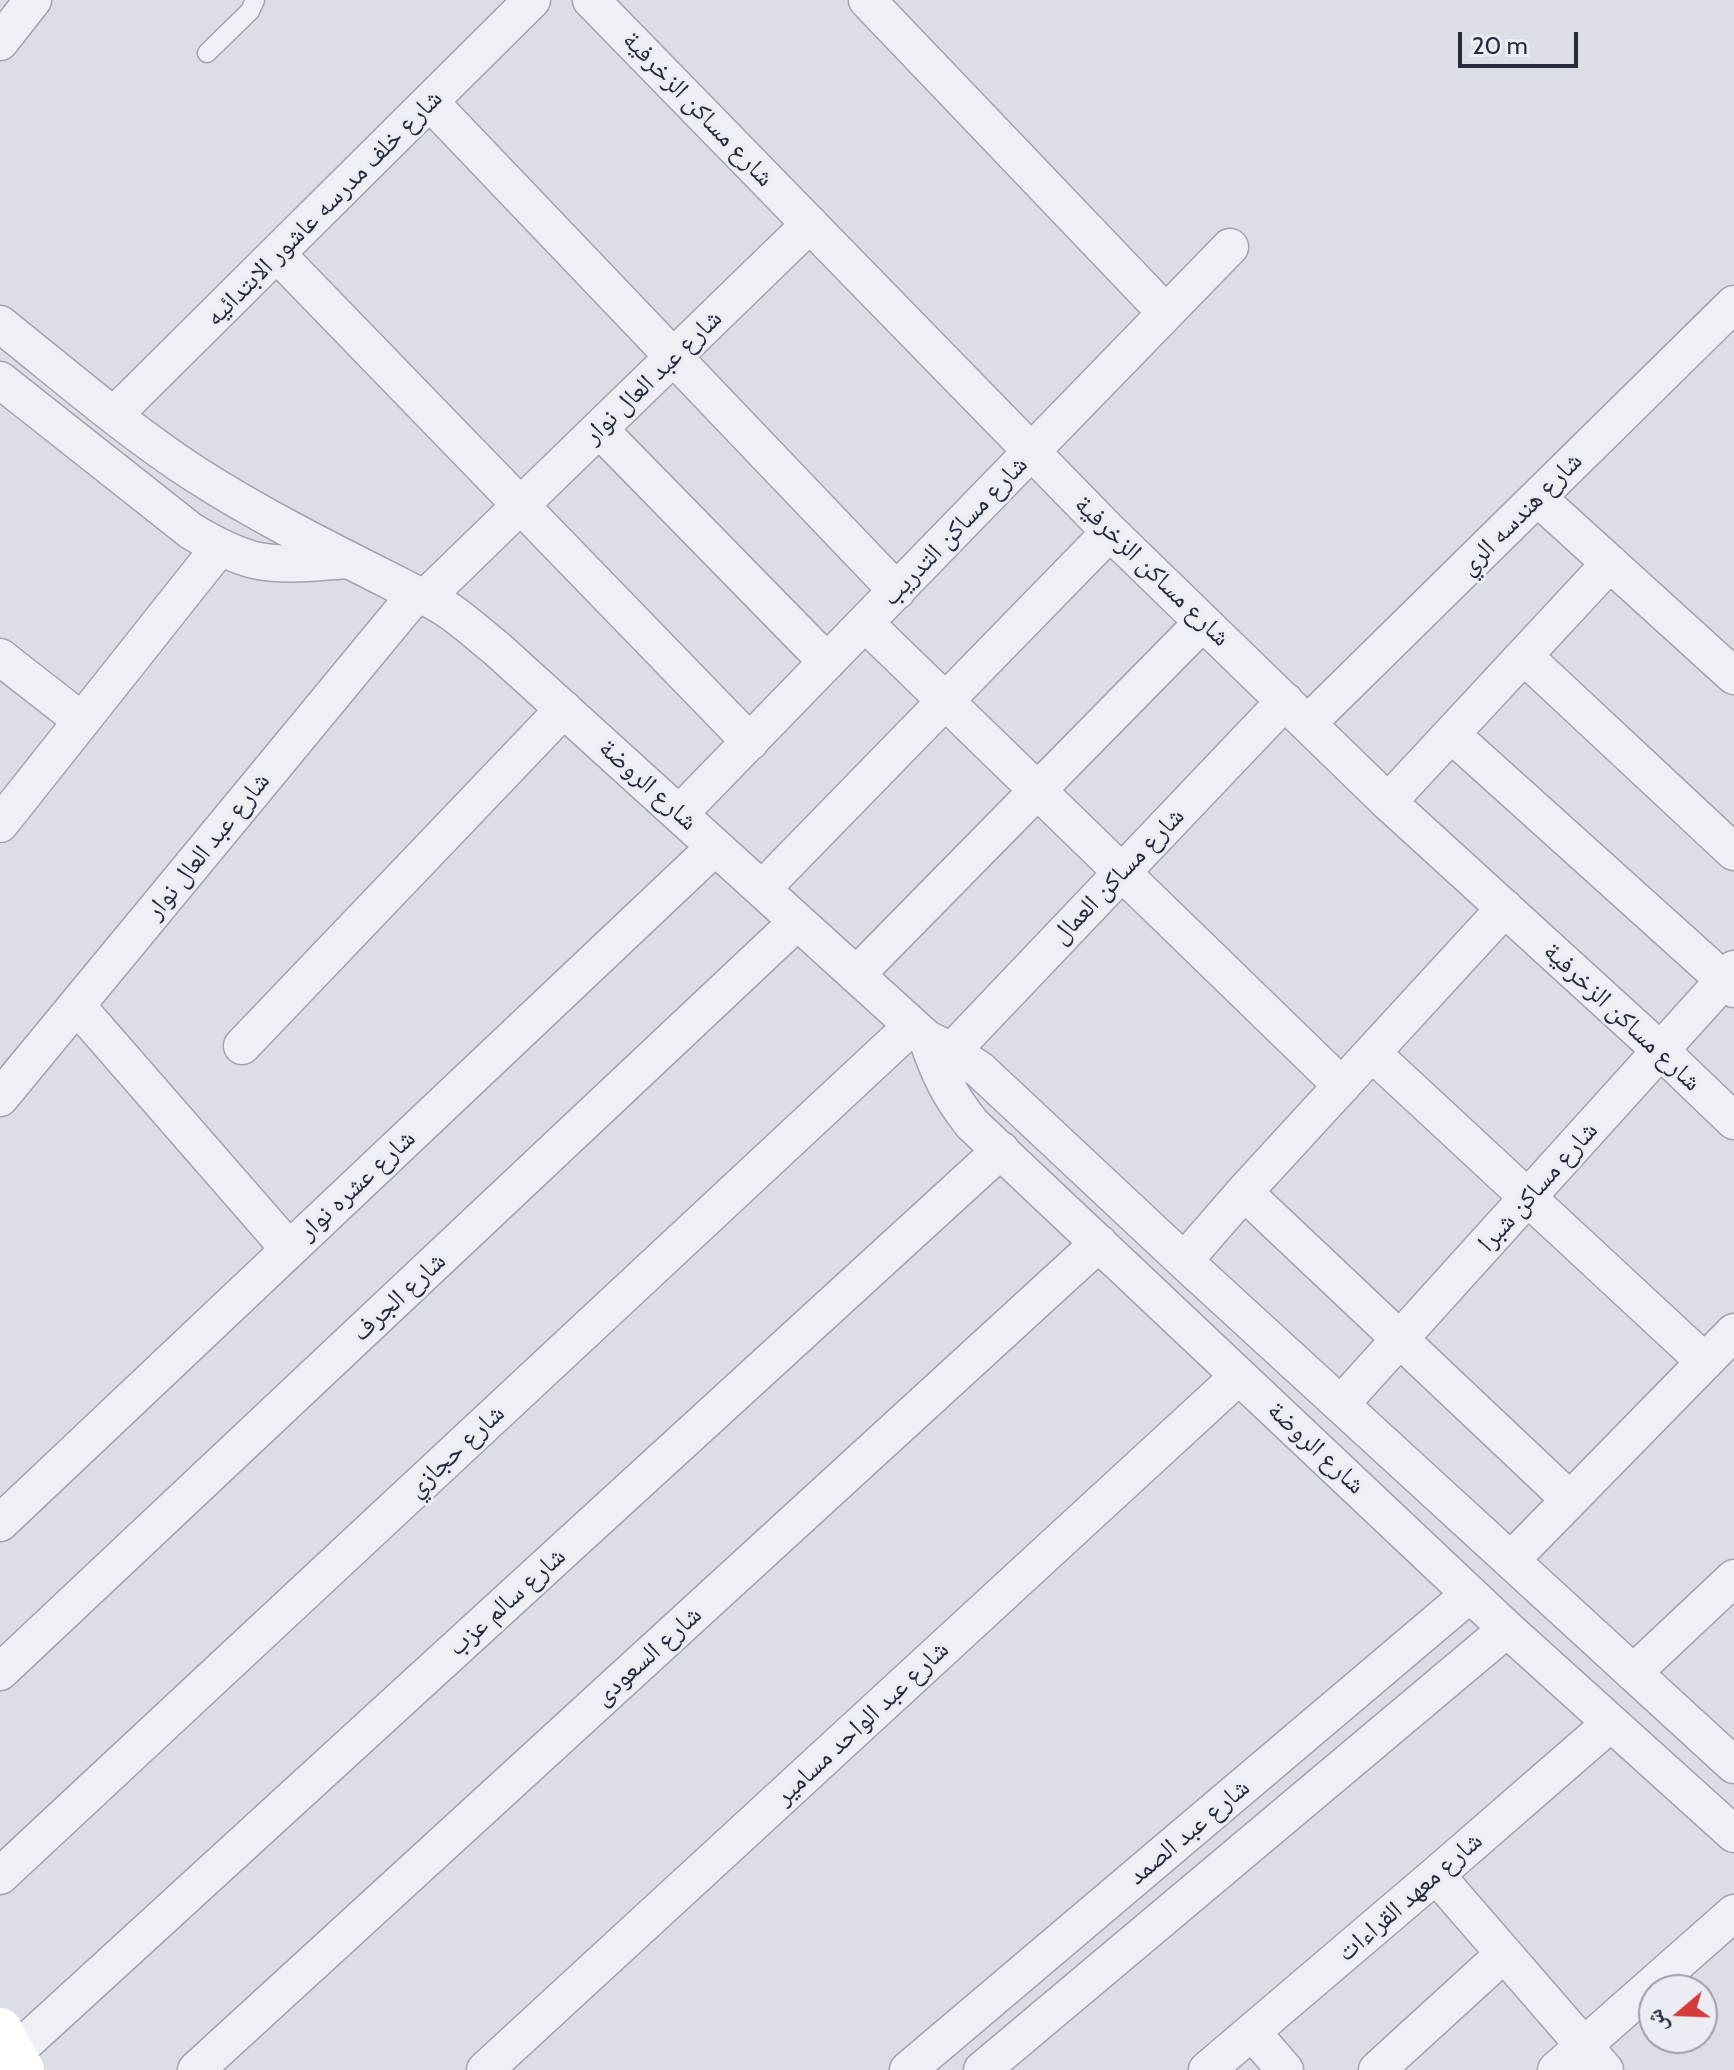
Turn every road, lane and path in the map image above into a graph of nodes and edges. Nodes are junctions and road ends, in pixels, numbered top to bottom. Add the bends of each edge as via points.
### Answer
1 (33, 0) edge
2 (255, 0) edge
3 (532, 0) edge
4 (591, 0) edge
5 (867, 0) edge
6 (0, 42) edge
7 (207, 53) dead end
8 (431, 103) junction
9 (810, 224) junction
10 (1230, 247) dead end
11 (277, 254) junction
12 (1734, 304) edge
13 (1166, 313) junction
14 (0, 324) edge
15 (673, 357) junction
16 (0, 380) edge
17 (114, 415) junction
18 (599, 429) junction
19 (1031, 452) junction
20 (1538, 498) junction
21 (521, 505) junction
22 (1110, 532) junction
23 (219, 548) junction
24 (348, 560) junction
25 (1610, 563) junction
26 (897, 591) junction
27 (421, 595) junction
28 (1203, 622) junction
29 (865, 623) junction
30 (1524, 656) junction
31 (0, 657) edge
32 (827, 662) junction
33 (1734, 676) edge
34 (945, 700) junction
35 (564, 709) junction
36 (1296, 712) junction
37 (82, 721) junction
38 (1451, 734) junction
39 (750, 742) junction
40 (1038, 790) junction
41 (1388, 802) junction
42 (679, 814) junction
43 (0, 824) edge
44 (715, 847) junction
45 (1734, 852) edge
46 (1122, 872) junction
47 (762, 889) junction
48 (1505, 908) junction
49 (797, 922) junction
50 (856, 975) junction
51 (1731, 979) edge
52 (77, 1006) junction
53 (930, 1039) junction
54 (242, 1046) dead end
55 (1661, 1051) junction
56 (1372, 1053) junction
57 (1342, 1086) junction
58 (0, 1098) edge
59 (1734, 1121) edge
60 (1001, 1150) junction
61 (1244, 1192) junction
62 (1527, 1198) junction
63 (1099, 1243) junction
64 (289, 1249) junction
65 (1184, 1261) junction
66 (1734, 1332) edge
67 (1400, 1339) junction
68 (1705, 1362) junction
69 (1239, 1376) junction
70 (1341, 1404) junction
71 (1569, 1499) junction
72 (0, 1523) edge
73 (1511, 1560) junction
74 (1734, 1578) edge
75 (1470, 1594) junction
76 (1507, 1629) junction
77 (0, 1672) edge
78 (1633, 1673) junction
79 (1611, 1723) junction
80 (1734, 1765) edge
81 (1734, 1834) edge
82 (1436, 1875) junction
83 (0, 1876) edge
84 (1734, 1913) edge
85 (1504, 1954) junction
86 (1252, 2032) junction
87 (12, 2051) edge
88 (1595, 2058) edge
89 (196, 2070) edge
90 (485, 2070) edge
91 (908, 2070) edge
92 (982, 2070) edge
93 (1207, 2070) edge
94 (1285, 2070) edge
95 (1377, 2070) edge
96 (1556, 2070) edge

1 - 6 street
2 - 7 lane
3 - 8 street, شارع خلف مدرسه عاشور الابتدائيه
4 - 9 street, شارع مساكن الزخرفية
5 - 13 street
8 - 11 street, شارع خلف مدرسه عاشور الابتدائيه
8 - 15 street
9 - 15 street, شارع عبد العال نوار
9 - 19 street, شارع مساكن الزخرفية
10 - 13 street, شارع مساكن التدريب
11 - 17 street, شارع خلف مدرسه عاشور الابتدائيه
11 - 21 street
12 - 20 street, شارع هندسه الري
13 - 19 street, شارع مساكن التدريب
14 - 17 street, شارع الروضة
15 - 18 street, شارع عبد العال نوار
15 - 26 street
16 - 23 street
17 - 24 street, شارع الروضة via 227,494
18 - 21 street, شارع عبد العال نوار
18 - 32 street
19 - 22 street, شارع مساكن الزخرفية
19 - 26 street, شارع مساكن التدريب
20 - 25 street
20 - 36 street, شارع هندسه الري
21 - 27 street, شارع عبد العال نوار
21 - 39 street
22 - 28 street, شارع مساكن الزخرفية
22 - 34 street
23 - 24 street via 281,563
23 - 37 street
24 - 27 street, شارع الروضة
25 - 30 street
25 - 33 street
26 - 29 street, شارع مساكن التدريب
27 - 35 street, شارع الروضة via 496,648
27 - 52 street, شارع عبد العال نوار
28 - 36 street, شارع مساكن الزخرفية
28 - 40 street
29 - 32 street, شارع مساكن التدريب
29 - 34 street
30 - 38 street
30 - 45 street
31 - 37 street
32 - 39 street, شارع مساكن التدريب
34 - 40 street
34 - 47 street
35 - 42 street, شارع الروضة
35 - 54 street
36 - 41 street, شارع مساكن الزخرفية
36 - 46 street, شارع مساكن العمال
37 - 43 street
38 - 41 street
38 - 51 street
39 - 42 street, شارع مساكن التدريب
40 - 46 street
40 - 50 street
41 - 48 street, شارع مساكن الزخرفية
42 - 44 street, شارع الروضة
44 - 47 street, شارع الروضة
44 - 64 street, شارع عشره نوار
46 - 53 street, شارع مساكن العمال
46 - 57 street
47 - 49 street, شارع الروضة
48 - 55 street, شارع مساكن الزخرفية
48 - 56 street
49 - 50 street, شارع الروضة
49 - 77 street, شارع الجرف
50 - 53 street, شارع الروضة
51 - 55 street, شارع مساكن شبرا
52 - 58 street, شارع عبد العال نوار
52 - 64 street
53 - 60 street, شارع الروضة via 939,1074 954,1100
53 - 65 street, شارع الروضة via 980,1070
53 - 83 street, شارع حجازي
55 - 59 street, شارع مساكن الزخرفية
55 - 62 street, شارع مساكن شبرا
56 - 57 street
56 - 62 street
57 - 61 street
60 - 63 street, شارع الروضة
60 - 87 street, شارع سالم عزب
61 - 65 street
61 - 67 street
62 - 67 street, شارع مساكن شبرا
62 - 68 street
63 - 69 street, شارع الروضة
63 - 89 street, شارع السعودى
64 - 72 street, شارع عشره نوار
65 - 70 street, شارع الروضة
66 - 68 street
67 - 70 street, شارع مساكن شبرا
67 - 71 street
68 - 71 street
69 - 75 street, شارع الروضة
69 - 90 street, شارع عبد الواحد مسامير
70 - 73 street, شارع الروضة
71 - 73 street
73 - 78 street, شارع الروضة
74 - 78 street
75 - 76 street, شارع الروضة
75 - 91 street, شارع عبد الصمد
76 - 79 street, شارع الروضة
76 - 92 street, شارع عبد الصمد
78 - 80 street, شارع الروضة
79 - 81 street, شارع الروضة
79 - 82 street, شارع معهد القراءات
82 - 85 street
82 - 86 street, شارع معهد القراءات
84 - 88 street
85 - 88 street
85 - 95 street
86 - 93 street, شارع معهد القراءات
86 - 94 street
88 - 96 street

